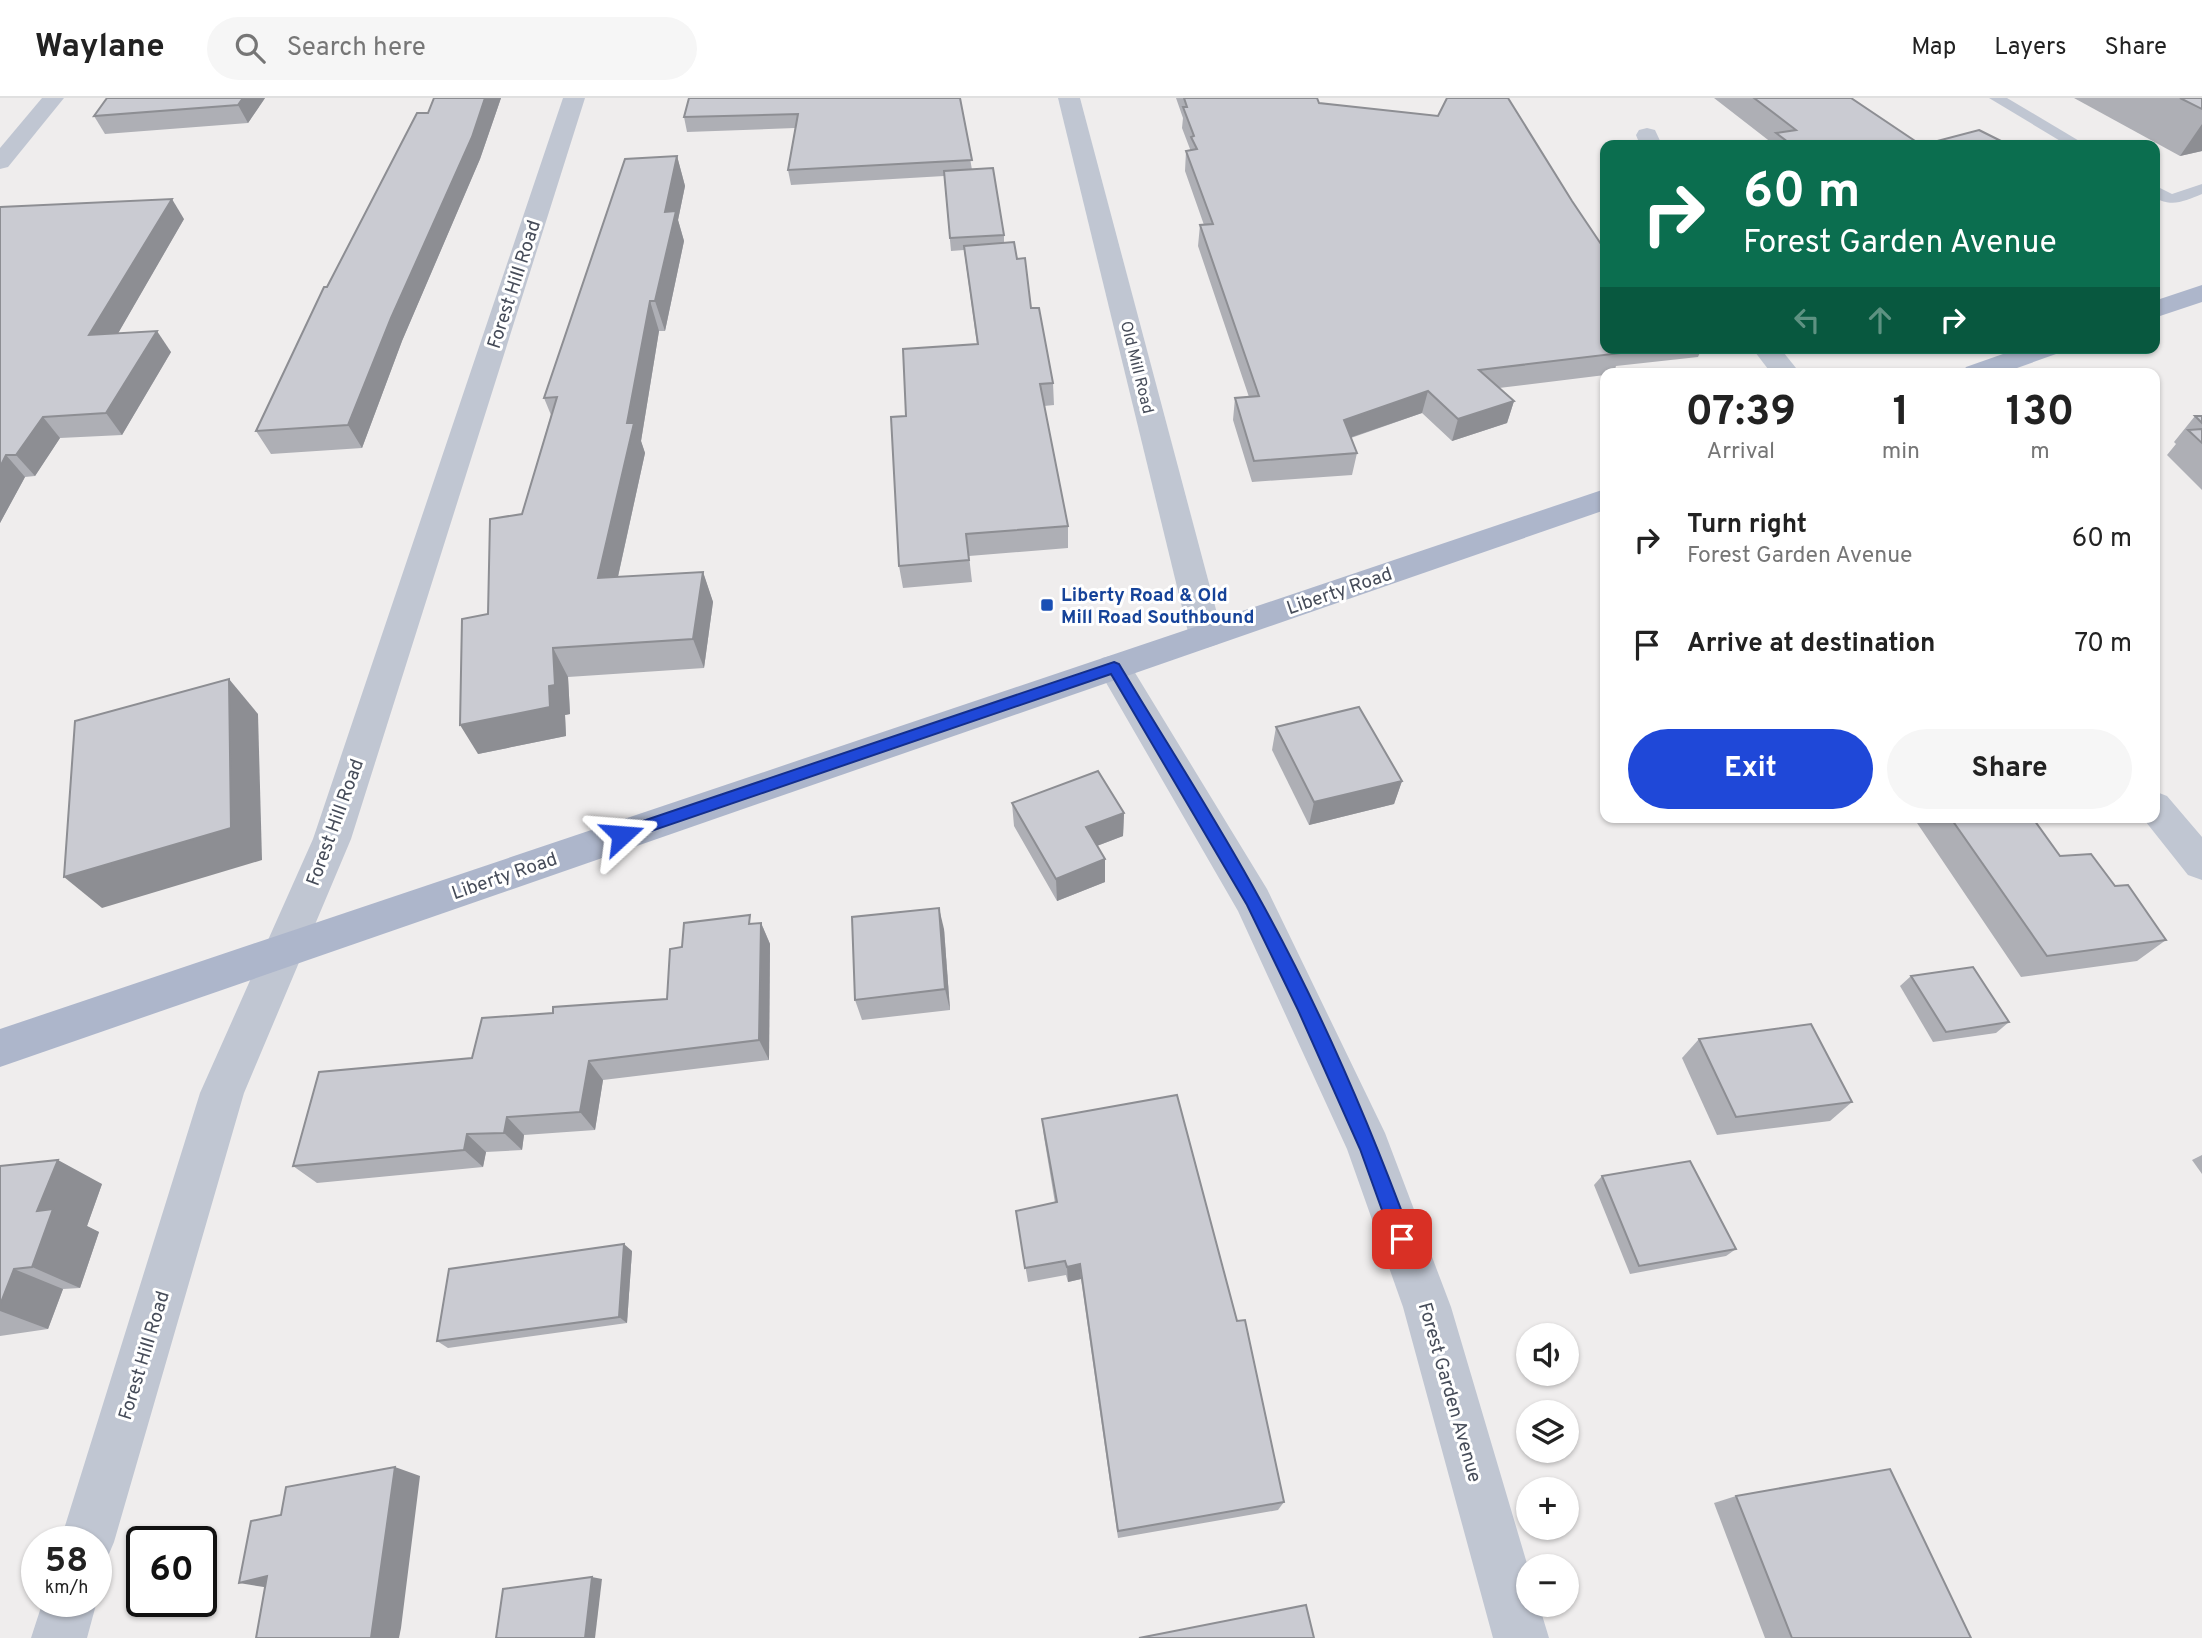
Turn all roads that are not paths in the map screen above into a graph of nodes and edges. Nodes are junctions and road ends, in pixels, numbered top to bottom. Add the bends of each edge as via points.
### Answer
1 (53, 98) edge
2 (574, 98) edge
3 (1069, 98) edge
4 (1996, 98) edge
5 (2070, 140) edge
6 (0, 162) edge
7 (2199, 192) edge
8 (2160, 194) edge
9 (2170, 200) joint
10 (2202, 293) edge
11 (2160, 308) edge
12 (1770, 354) edge
13 (2029, 354) edge
14 (1782, 368) edge
15 (1990, 368) edge
16 (1600, 501) edge
17 (1206, 636) junction
18 (1114, 667) junction
19 (2160, 813) edge
20 (2202, 864) edge
21 (285, 950) junction
22 (0, 1048) edge
23 (93, 1526) edge
24 (65, 1617) edge
25 (59, 1638) edge
26 (1521, 1638) edge

1 - 6 street
2 - 21 street, Forest Hill Road via 332,839
3 - 17 street, Old Mill Road
4 - 5 lane
7 - 9 lane
8 - 9 lane
10 - 11 main road
12 - 14 street
13 - 15 main road
16 - 17 main road, Liberty Road
17 - 18 main road, Liberty Road
18 - 21 main road, Liberty Road
18 - 26 street, Forest Garden Avenue via 1253,901 1369,1148 1427,1307
19 - 20 street
21 - 22 main road, Liberty Road
21 - 23 street, Forest Hill Road via 222,1093
24 - 25 street

